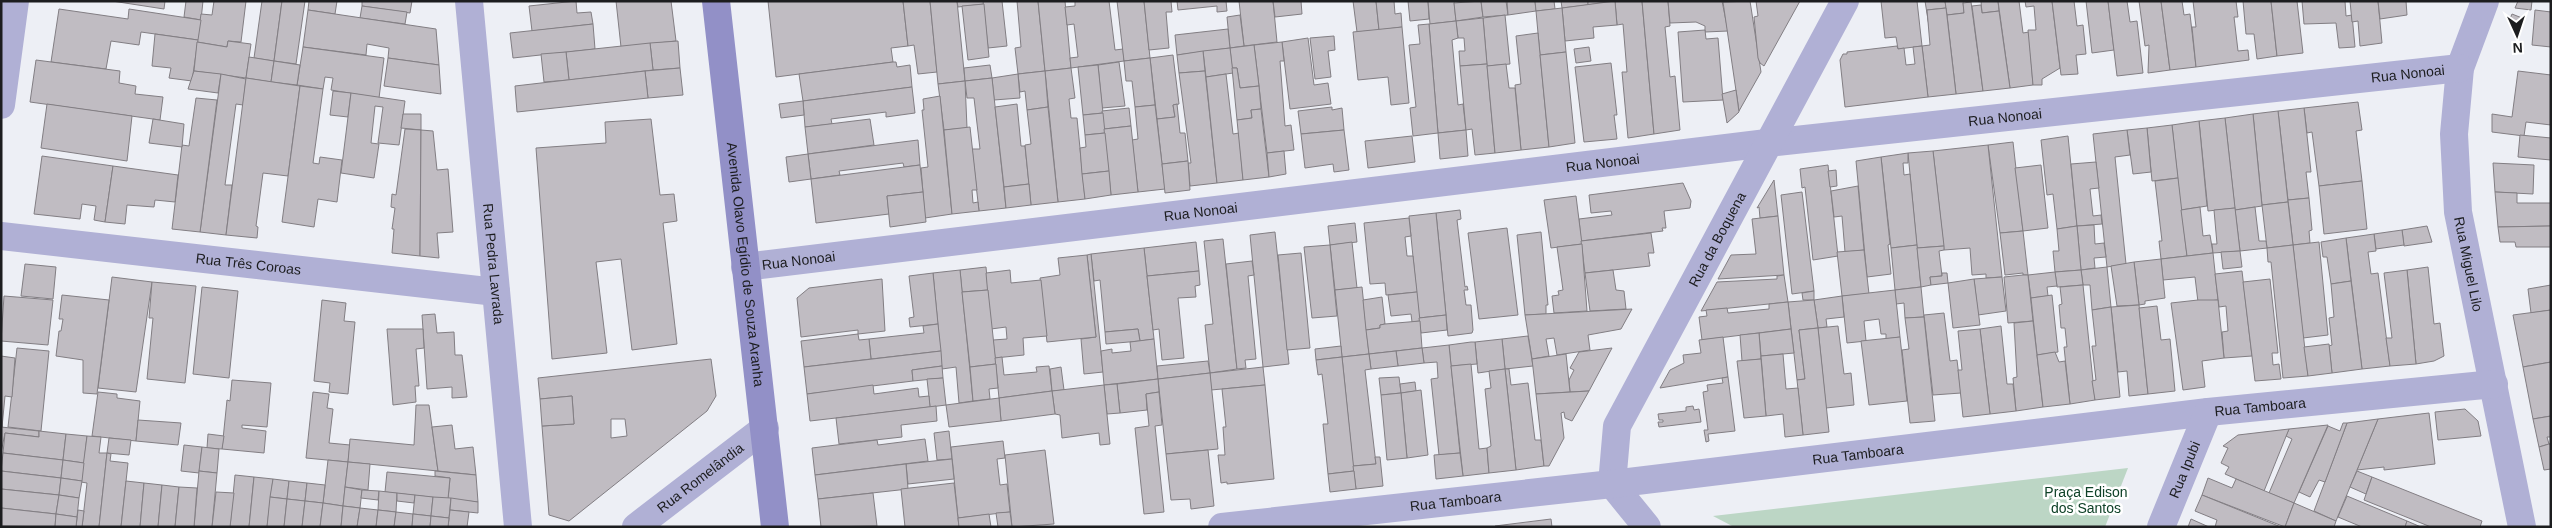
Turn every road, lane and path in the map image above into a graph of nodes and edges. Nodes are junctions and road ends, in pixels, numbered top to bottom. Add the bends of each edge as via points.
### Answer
1 (15, 1) edge
2 (469, 1) edge
3 (716, 1) edge
4 (1844, 1) edge
5 (2485, 1) edge
6 (2460, 68) junction
7 (1, 105) edge
8 (1767, 143) junction
9 (1, 236) edge
10 (744, 266) junction
11 (496, 292) junction
12 (2494, 384) junction
13 (2208, 412) junction
14 (765, 428) junction
15 (1612, 484) junction
16 (518, 527) edge
17 (636, 527) edge
18 (775, 527) edge
19 (1222, 527) edge
20 (1647, 527) edge
21 (2161, 527) edge
22 (2522, 527) edge

1 - 7 street
2 - 11 street, Rua Pedra Lavrada
3 - 10 main road, Avenida Olavo Egídio de Souza Aranha
4 - 8 street, Rua da Boquena
5 - 6 street, Rua Miguel Lilo
6 - 8 street, Rua Nonoai
6 - 12 street, Rua Miguel Lilo via 2454,134 2458,212
8 - 10 street, Rua Nonoai
8 - 15 street, Rua da Boquena via 1617,426
9 - 11 street, Rua Três Coroas
10 - 14 main road, Avenida Olavo Egídio de Souza Aranha
11 - 16 street, Rua Pedra Lavrada
12 - 13 street, Rua Tamboara
12 - 22 street, Rua Miguel Lilo
13 - 15 street, Rua Tamboara
13 - 21 street, Rua Ipubi
14 - 17 street, Rua Romelândia
14 - 18 main road, Avenida Olavo Egídio de Souza Aranha
15 - 19 street, Rua Tamboara
15 - 20 street

